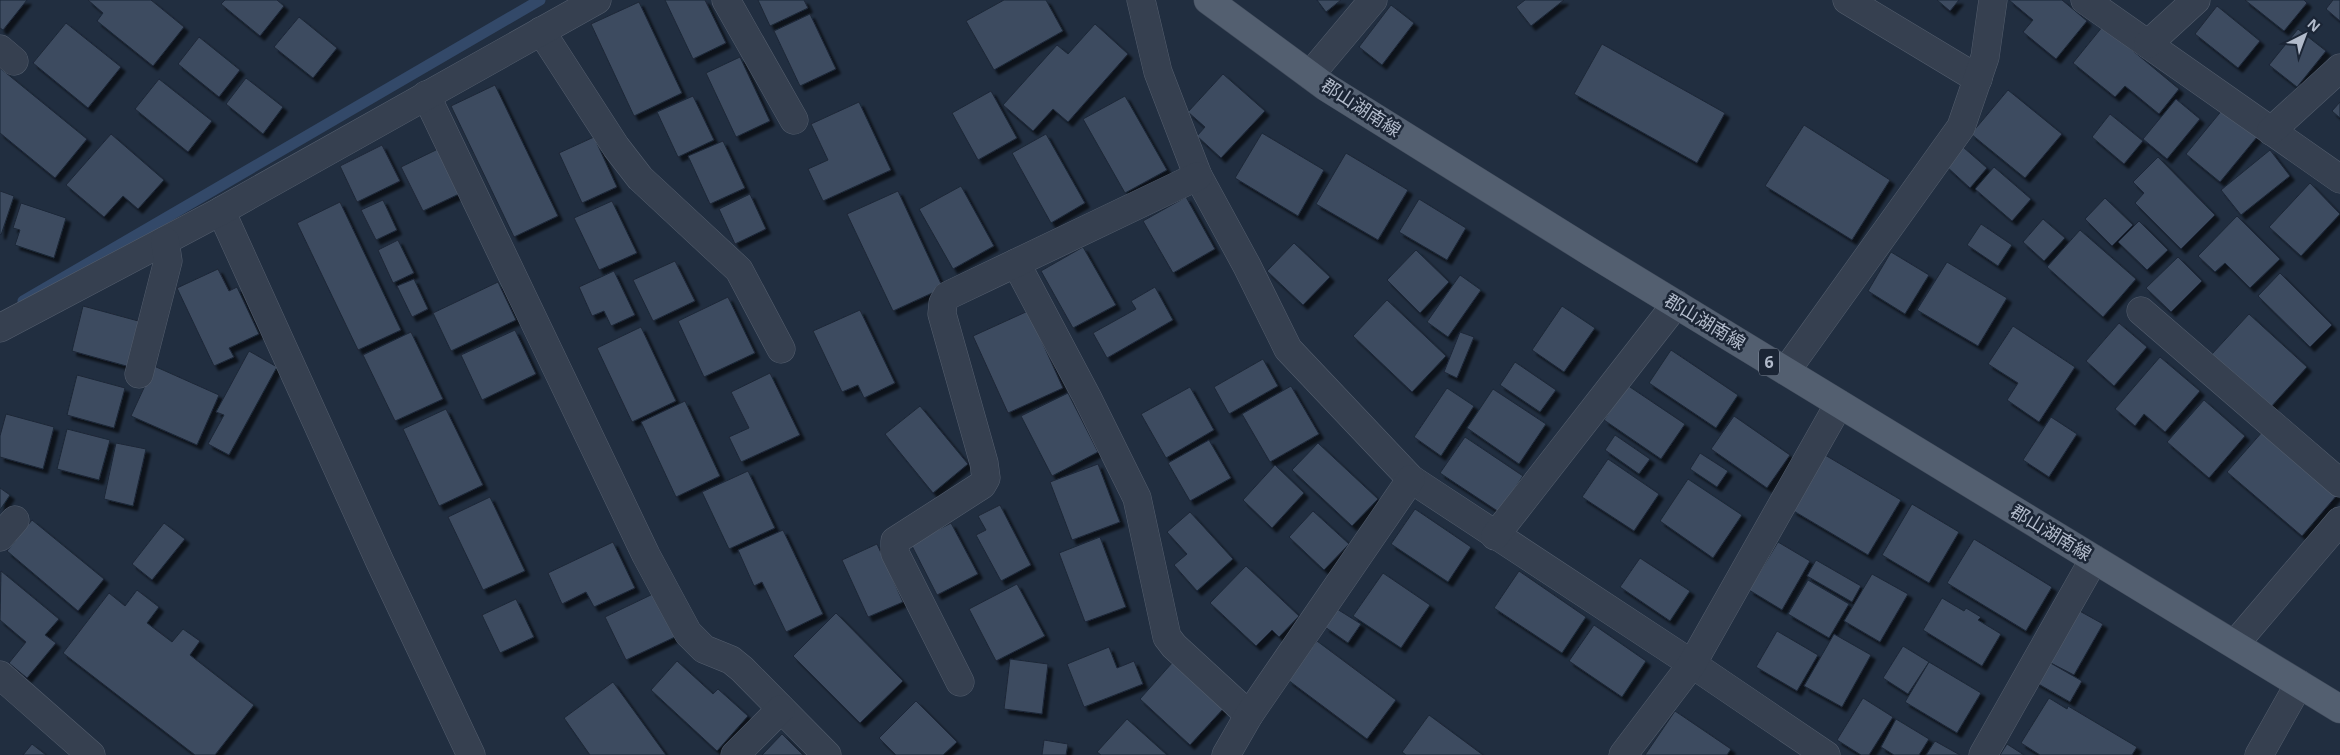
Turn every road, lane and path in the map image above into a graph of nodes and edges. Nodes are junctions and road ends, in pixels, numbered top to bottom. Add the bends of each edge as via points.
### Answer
1 (597, 0) edge
2 (726, 0) edge
3 (1141, 0) edge
4 (1208, 0) edge
5 (1373, 0) edge
6 (1847, 0) edge
7 (1992, 0) edge
8 (2085, 0) edge
9 (2196, 0) edge
10 (541, 31) junction
11 (2148, 44) junction
12 (2340, 68) edge
13 (1310, 74) junction
14 (1978, 79) junction
15 (426, 95) junction
16 (794, 120) dead end
17 (2271, 131) junction
18 (1198, 176) junction
19 (2340, 179) edge
20 (221, 211) junction
21 (165, 241) junction
22 (1016, 263) junction
23 (1676, 304) junction
24 (2141, 311) dead end
25 (0, 328) edge
26 (781, 349) dead end
27 (1786, 371) junction
28 (139, 374) dead end
29 (1839, 404) junction
30 (1411, 479) junction
31 (2340, 484) edge
32 (2340, 521) edge
33 (1495, 536) junction
34 (2094, 559) junction
35 (2235, 644) junction
36 (1692, 664) junction
37 (0, 675) edge
38 (960, 682) dead end
39 (2299, 684) junction
40 (781, 709) junction
41 (2340, 709) edge
42 (1249, 716) junction
43 (1228, 754) edge
44 (91, 755) edge
45 (471, 755) edge
46 (735, 755) edge
47 (827, 755) edge
48 (1623, 755) edge
49 (1826, 755) edge
50 (1983, 755) edge
51 (2259, 755) edge

1 - 10 street
2 - 16 street
3 - 18 street via 1158,72
4 - 13 main road, 郡山湖南線 / 6
5 - 13 street
6 - 14 street
7 - 14 street via 1985,57
8 - 11 street
9 - 11 street
10 - 15 street
10 - 26 street via 616,147 640,178 739,270
11 - 17 street
12 - 17 street
13 - 23 main road, 郡山湖南線 / 6
14 - 27 street via 1961,127
15 - 20 street
15 - 40 street via 646,556 688,633 704,649 731,660
17 - 19 street
18 - 22 street
18 - 30 street via 1248,266 1288,349
20 - 21 street
20 - 45 street
21 - 25 street
21 - 28 street via 168,262
22 - 38 street via 947,296 942,303 942,314 986,478 982,485 894,541 895,553
22 - 42 street via 1137,498 1167,637
23 - 27 main road, 郡山湖南線 / 6
23 - 33 street
24 - 31 street
27 - 29 main road, 郡山湖南線 / 6
29 - 34 main road, 郡山湖南線 / 6
29 - 36 street
30 - 33 street
30 - 42 street
32 - 35 street
33 - 36 street
34 - 35 main road, 郡山湖南線 / 6
34 - 50 street
35 - 39 main road, 郡山湖南線 / 6
36 - 48 street
36 - 49 street
37 - 44 street
39 - 41 main road, 郡山湖南線 / 6
39 - 51 street
40 - 46 street
40 - 47 street
42 - 43 street

